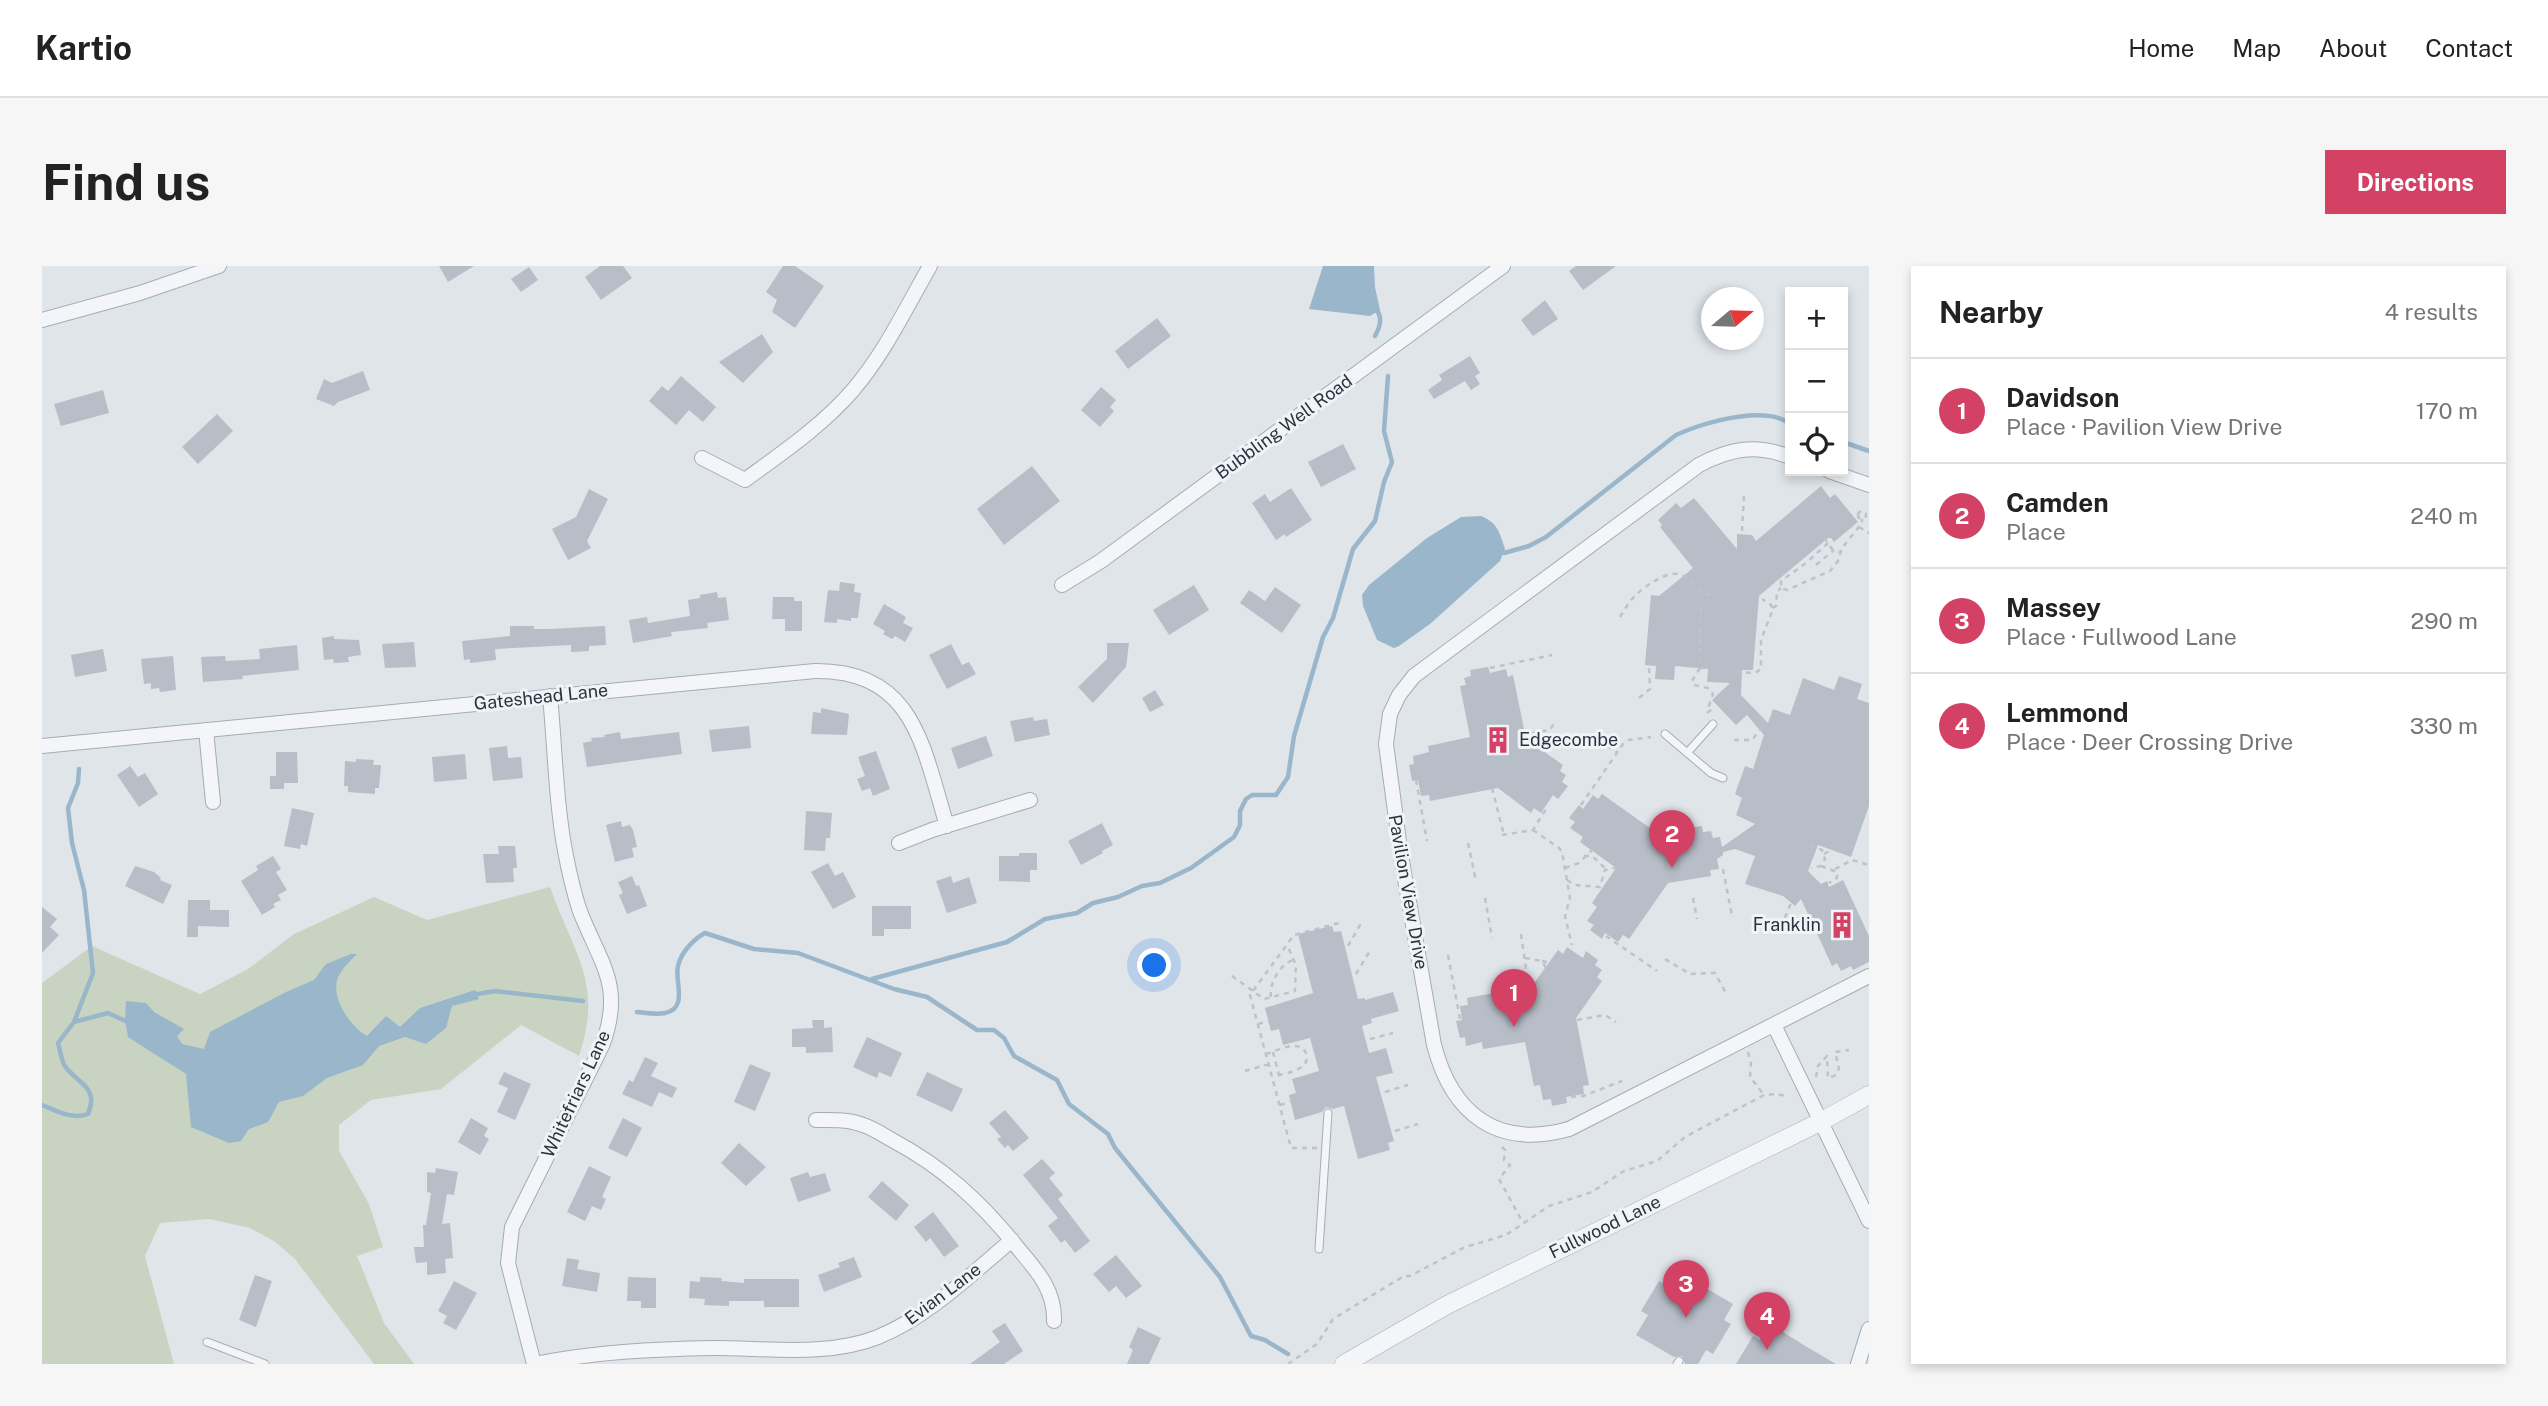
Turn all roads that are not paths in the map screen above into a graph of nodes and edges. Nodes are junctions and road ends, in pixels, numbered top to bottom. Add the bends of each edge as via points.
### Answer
1 (219, 266) edge
2 (930, 266) edge
3 (1503, 266) edge
4 (42, 320) edge
5 (1785, 455) edge
6 (702, 458) dead end
7 (1843, 476) edge
8 (1869, 485) edge
9 (1062, 585) dead end
10 (550, 696) junction
11 (1713, 724) dead end
12 (206, 730) junction
13 (1665, 734) dead end
14 (42, 746) edge
15 (1687, 753) junction
16 (1723, 778) dead end
17 (1030, 800) dead end
18 (213, 802) dead end
19 (947, 826) junction
20 (899, 843) dead end
21 (1869, 976) edge
22 (1774, 1025) junction
23 (1869, 1095) edge
24 (1328, 1112) dead end
25 (816, 1120) dead end
26 (1820, 1122) junction
27 (1869, 1221) edge
28 (1012, 1240) junction
29 (1319, 1250) dead end
30 (1054, 1321) dead end
31 (1869, 1329) edge
32 (207, 1342) dead end
33 (265, 1364) edge
34 (534, 1364) edge
35 (1343, 1364) edge
36 (1858, 1364) edge

1 - 4 street
2 - 6 street via 879,355 827,417 745,480
3 - 9 street, Bubbling Well Road
5 - 22 street, Pavilion View Drive via 1752,448 1699,465 1414,676 1390,714 1386,744 1434,1045 1443,1077 1477,1118 1518,1135 1549,1135 1569,1129
7 - 8 street
10 - 12 street, Gateshead Lane
10 - 19 street, Gateshead Lane via 815,671 862,676 887,691 915,727
10 - 34 street, Whitefriars Lane via 567,862 580,911 604,963 612,1008 602,1046 512,1227 508,1263
11 - 15 lane
12 - 14 street, Gateshead Lane
12 - 18 street
13 - 15 lane
15 - 16 lane
17 - 19 street
19 - 20 street
21 - 22 street, Pavilion View Drive
22 - 26 street
23 - 26 street, Fullwood Lane
24 - 29 lane
25 - 28 street via 864,1125 920,1155 977,1200
26 - 27 street
26 - 35 street, Fullwood Lane via 1493,1281
28 - 30 street via 1048,1289
28 - 34 street, Evian Lane via 929,1308 900,1327 863,1342 816,1348 629,1350
31 - 36 street
32 - 33 lane

